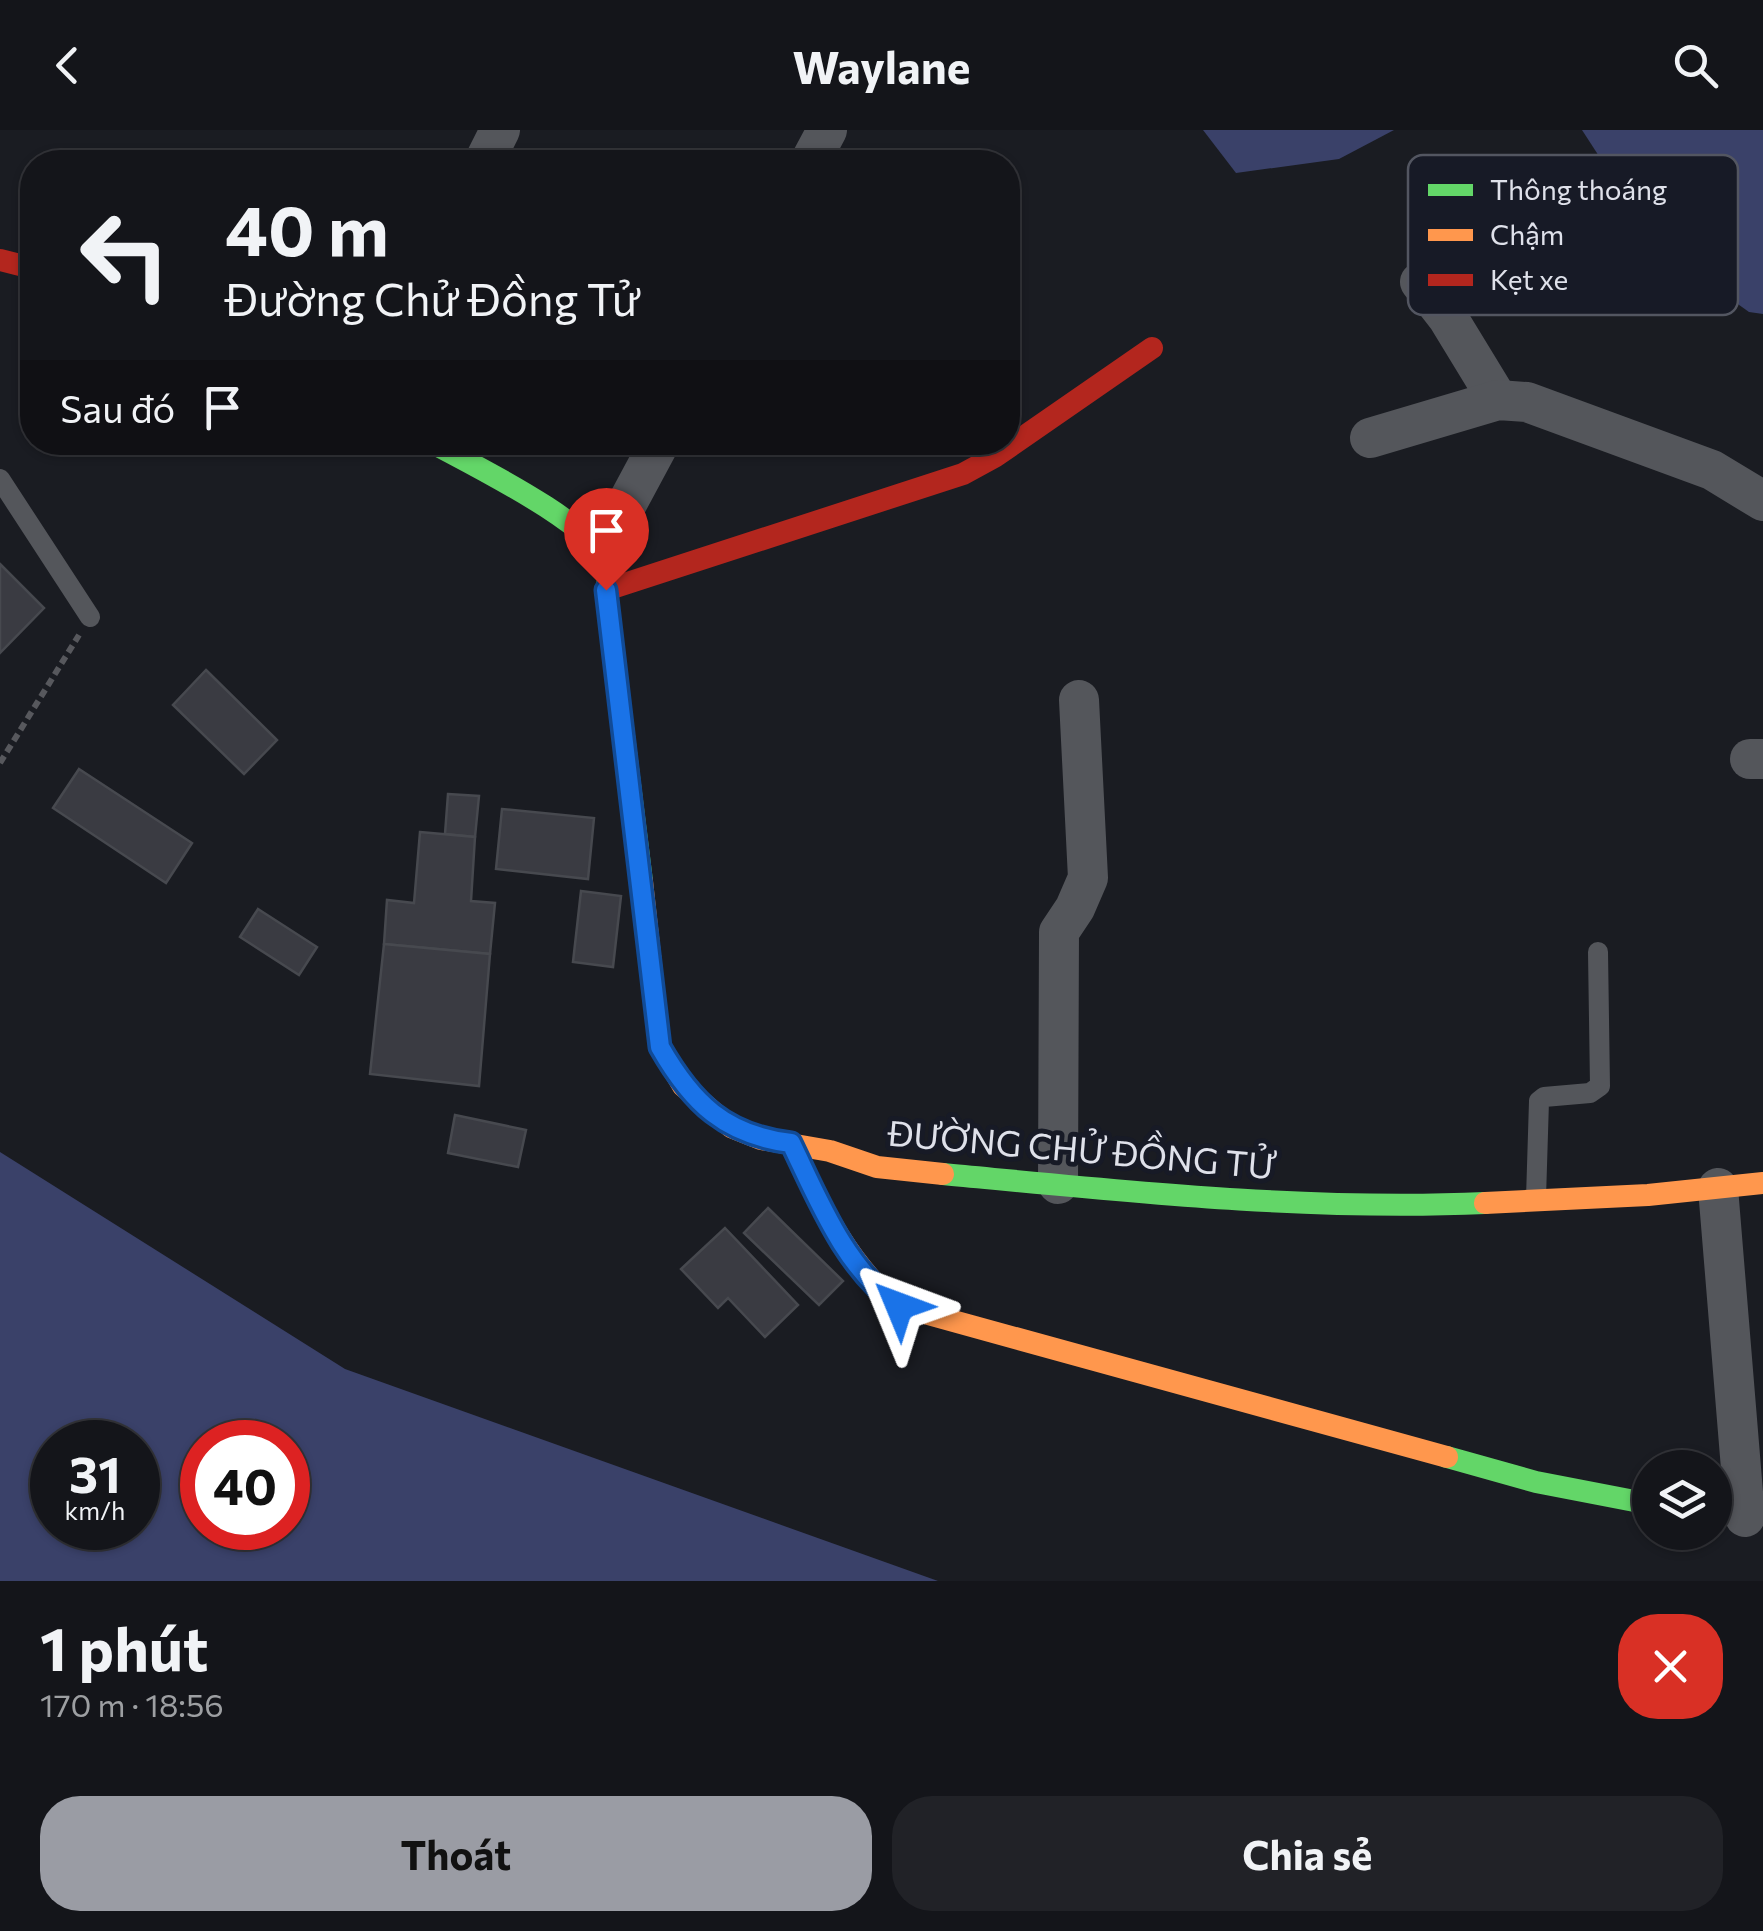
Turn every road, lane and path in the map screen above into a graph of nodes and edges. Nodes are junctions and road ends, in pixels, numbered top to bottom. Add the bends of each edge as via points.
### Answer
1 (1446, 315) edge
2 (1152, 348) dead end
3 (1498, 400) junction
4 (1370, 438) dead end
5 (1020, 439) edge
6 (454, 455) edge
7 (654, 455) edge
8 (997, 455) edge
9 (0, 480) edge
10 (1763, 500) edge
11 (604, 571) junction
12 (90, 616) joint
13 (1079, 700) dead end
14 (0, 763) edge
15 (1598, 952) dead end
16 (791, 1143) junction
17 (1763, 1183) edge
18 (1058, 1184) junction
19 (1718, 1188) junction
20 (1536, 1200) junction
21 (1632, 1501) edge
22 (1741, 1517) edge

1 - 3 street
2 - 5 street
3 - 4 street
3 - 10 street via 1527,402 1712,470
6 - 11 street via 554,512
7 - 11 street
8 - 11 street via 963,474
9 - 12 lane
11 - 16 street, ĐƯỜNG CHỬ ĐỒNG TỬ via 660,1047 683,1086 720,1118 761,1140
12 - 14 path
13 - 18 street via 1088,878 1059,932
15 - 20 lane via 1600,1086 1539,1101
16 - 18 street, ĐƯỜNG CHỬ ĐỒNG TỬ via 877,1167
16 - 21 street via 836,1235 879,1292 899,1306 1536,1482
17 - 19 street, ĐƯỜNG CHỬ ĐỒNG TỬ
18 - 20 street, ĐƯỜNG CHỬ ĐỒNG TỬ via 1409,1206
19 - 20 street, ĐƯỜNG CHỬ ĐỒNG TỬ
19 - 22 street

